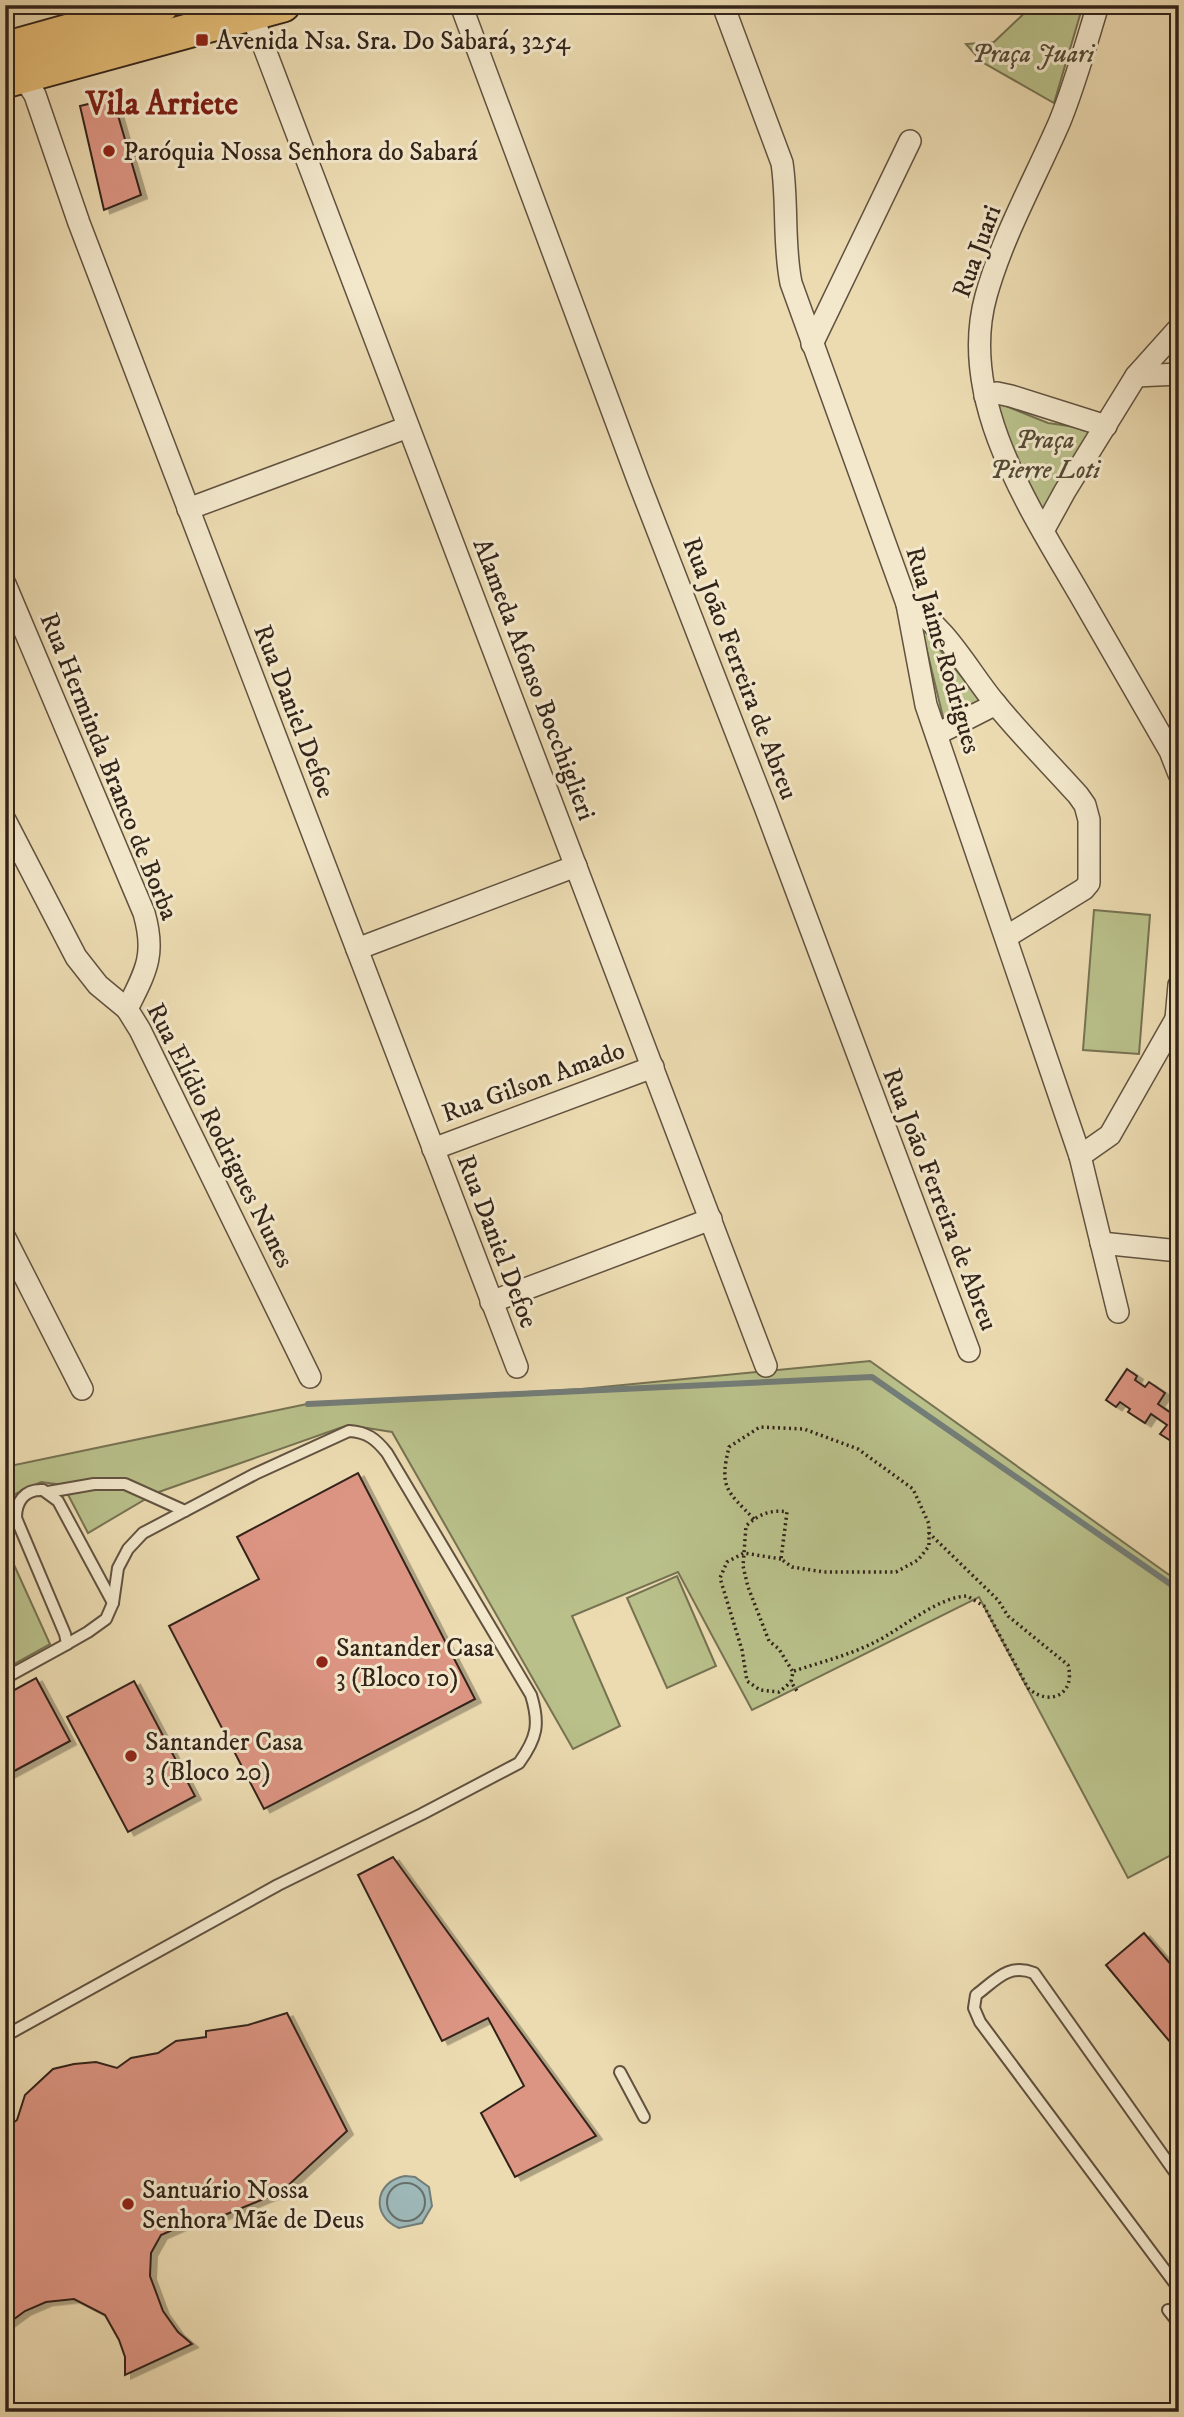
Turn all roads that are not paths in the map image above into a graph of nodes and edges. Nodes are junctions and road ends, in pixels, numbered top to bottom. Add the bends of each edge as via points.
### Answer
1 (162, 5) edge
2 (461, 5) edge
3 (723, 5) edge
4 (1098, 5) edge
5 (267, 9) edge
6 (11, 68) edge
7 (909, 141) dead end
8 (1179, 328) edge
9 (812, 344) junction
10 (1179, 374) edge
11 (1136, 376) junction
12 (985, 396) junction
13 (1107, 426) junction
14 (408, 427) junction
15 (188, 509) junction
16 (1043, 531) junction
17 (5, 584) edge
18 (907, 604) junction
19 (996, 704) junction
20 (937, 734) junction
21 (1175, 750) edge
22 (1179, 774) edge
23 (5, 820) edge
24 (576, 866) junction
25 (1006, 937) junction
26 (357, 949) junction
27 (1179, 985) edge
28 (127, 1009) junction
29 (1178, 1020) edge
30 (653, 1066) junction
31 (433, 1149) junction
32 (1080, 1156) junction
33 (711, 1219) junction
34 (5, 1238) edge
35 (1101, 1243) junction
36 (1179, 1251) edge
37 (491, 1302) junction
38 (1118, 1312) dead end
39 (969, 1351) dead end
40 (766, 1366) dead end
41 (517, 1367) dead end
42 (310, 1377) dead end
43 (82, 1388) dead end
44 (48, 1492) junction
45 (185, 1511) junction
46 (113, 1603) junction
47 (67, 1644) junction
48 (5, 1678) edge
49 (5, 2036) edge
50 (620, 2072) dead end
51 (644, 2117) dead end
52 (1179, 2178) edge
53 (1179, 2289) edge
54 (1168, 2310) dead end
55 (1179, 2324) edge

1 - 6 main road
2 - 39 street, Rua João Ferreira de Abreu
3 - 9 street, Rua Jaime Rodrigues via 782,163 787,265
4 - 12 street, Rua Juari via 1061,118 997,260 985,299 980,331
5 - 6 main road
5 - 14 street, Alameda Afonso Bocchiglieri
6 - 15 street, Rua Daniel Defoe via 35,95
7 - 9 street
8 - 11 street
9 - 18 street, Rua Jaime Rodrigues
10 - 11 street
11 - 13 street
12 - 13 street via 1011,396
12 - 16 street, Rua Juari via 1012,472
13 - 16 street
14 - 15 street
14 - 24 street, Alameda Afonso Bocchiglieri
15 - 26 street, Rua Daniel Defoe
16 - 21 street, Rua Juari
17 - 28 street, Rua Herminda Branco de Borba via 148,928 150,956
18 - 19 street via 945,636
18 - 20 street, Rua Jaime Rodrigues via 922,688
19 - 20 street
19 - 25 street via 1078,795 1089,820 1089,883
20 - 25 street, Rua Jaime Rodrigues
21 - 22 street, Rua Juari
23 - 28 street, Rua Elídio Rodrigues Nunes via 76,957 98,985
24 - 26 street
24 - 30 street, Alameda Afonso Bocchiglieri
25 - 32 street, Rua Jaime Rodrigues
26 - 31 street, Rua Daniel Defoe
27 - 29 street
28 - 42 street, Rua Elídio Rodrigues Nunes
29 - 32 street via 1110,1135
30 - 31 street, Rua Gilson Amado
30 - 33 street, Alameda Afonso Bocchiglieri
31 - 37 street, Rua Daniel Defoe
32 - 35 street, Rua Jaime Rodrigues
33 - 37 street
33 - 40 street, Alameda Afonso Bocchiglieri
34 - 43 street
35 - 36 street
35 - 38 street, Rua Jaime Rodrigues
37 - 41 street, Rua Daniel Defoe
44 - 45 lane via 125,1484
44 - 46 lane via 58,1501
44 - 47 lane via 36,1490 21,1498 16,1518
45 - 46 lane via 143,1533 128,1549 118,1568
45 - 49 lane via 349,1431 367,1434 387,1453 531,1695 537,1730 519,1763 278,1885
46 - 47 lane via 106,1619
47 - 48 lane
50 - 51 lane
52 - 53 lane via 1034,1973 1022,1968 1006,1972 976,1995 974,2008 980,2022
54 - 55 lane

